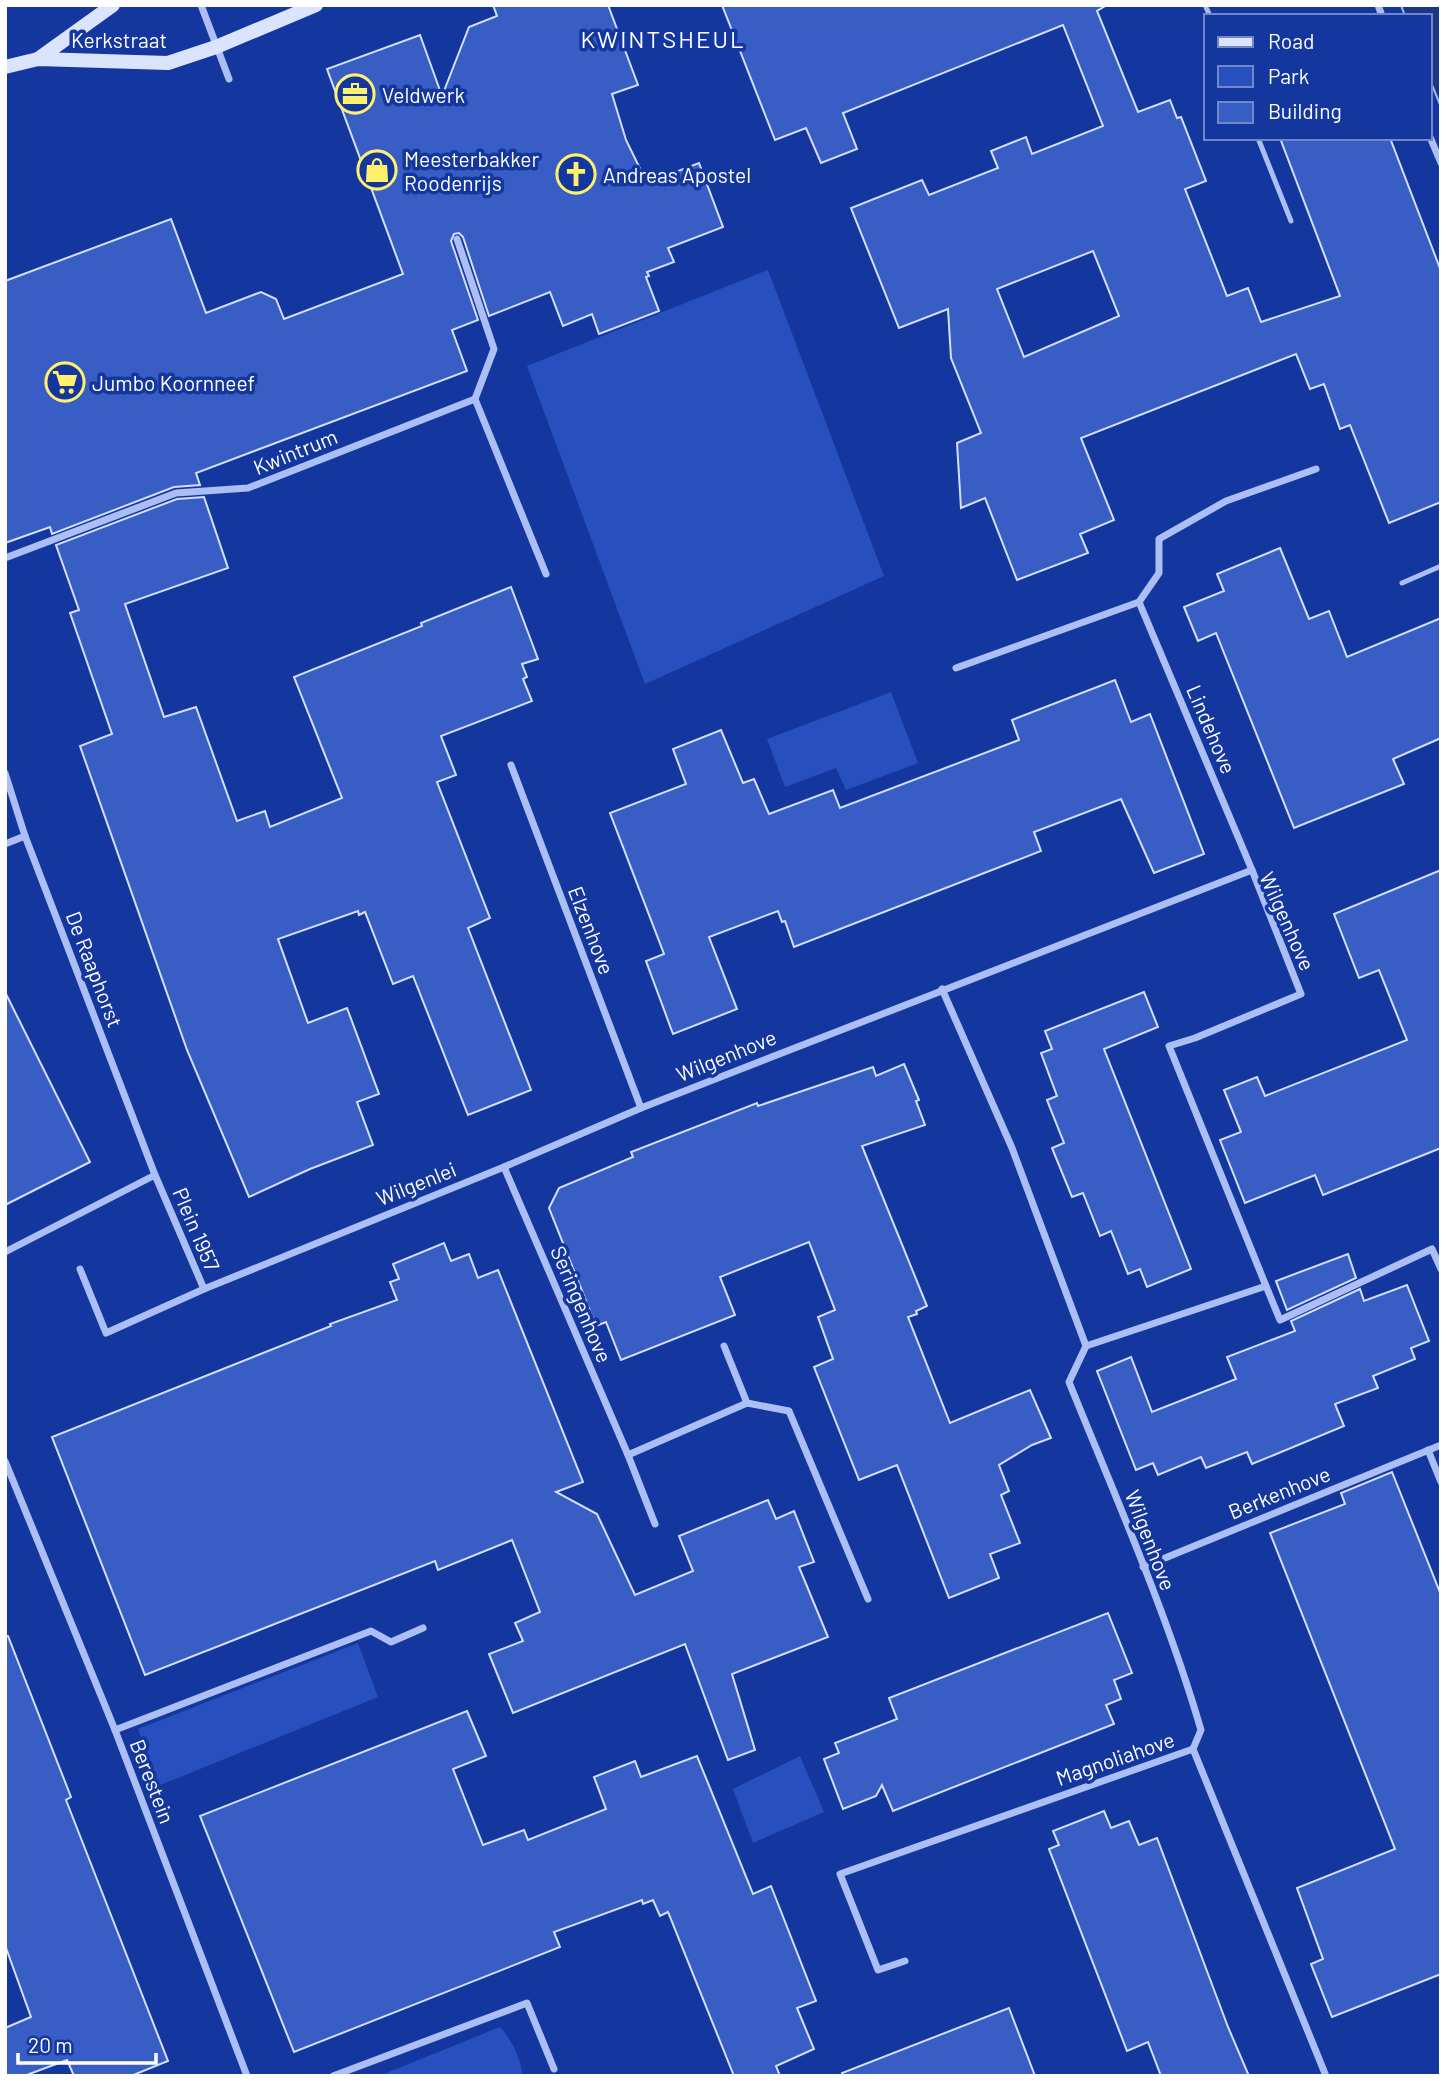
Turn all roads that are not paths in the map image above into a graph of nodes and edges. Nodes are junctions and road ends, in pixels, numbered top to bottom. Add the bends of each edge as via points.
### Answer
1 (113, 5) edge
2 (201, 5) edge
3 (316, 5) edge
4 (216, 47) junction
5 (38, 59) junction
6 (5, 67) edge
7 (229, 79) dead end
8 (1259, 140) edge
9 (1431, 140) edge
10 (1441, 163) edge
11 (1291, 221) dead end
12 (457, 239) dead end
13 (475, 399) junction
14 (1317, 468) dead end
15 (5, 558) edge
16 (1441, 566) edge
17 (546, 574) dead end
18 (1402, 583) dead end
19 (1139, 602) junction
20 (956, 668) dead end
21 (511, 765) dead end
22 (5, 774) edge
23 (25, 836) junction
24 (5, 844) edge
25 (1252, 870) junction
26 (942, 989) junction
27 (641, 1108) junction
28 (504, 1167) junction
29 (155, 1175) junction
30 (5, 1252) edge
31 (80, 1269) dead end
32 (1441, 1269) edge
33 (1266, 1286) junction
34 (204, 1289) junction
35 (724, 1346) dead end
36 (1086, 1346) junction
37 (747, 1403) junction
38 (1441, 1445) edge
39 (1428, 1450) junction
40 (628, 1455) junction
41 (5, 1461) edge
42 (1441, 1482) edge
43 (655, 1524) dead end
44 (1143, 1567) junction
45 (868, 1599) dead end
46 (423, 1628) dead end
47 (115, 1730) junction
48 (1193, 1749) junction
49 (905, 1961) dead end
50 (554, 2069) dead end
51 (247, 2076) edge
52 (333, 2076) edge
53 (1326, 2076) edge

1 - 5 main road, Kerkstraat
2 - 4 street
3 - 4 main road, Kerkstraat
4 - 5 main road, Kerkstraat via 168,63
4 - 7 street
5 - 6 main road, Kerkstraat
8 - 11 lane
9 - 10 street
12 - 13 street via 494,349
13 - 15 street, Kwintrum via 248,488 176,493
13 - 17 street
14 - 19 street via 1226,501 1159,539 1159,573
16 - 18 lane
19 - 20 street
19 - 25 street, Lindehove
21 - 27 street, Elzenhove
22 - 23 street, De Raaphorst
23 - 24 street
23 - 29 street, De Raaphorst
25 - 26 street, Wilgenhove
25 - 33 street, Wilgenhove via 1301,994 1169,1046
26 - 27 street, Wilgenhove
26 - 36 street via 1012,1148
27 - 28 street, Wilgenlei
28 - 34 street, Wilgenlei
28 - 40 street, Seringenhove
29 - 30 street, Plein 1957
29 - 34 street, Plein 1957
31 - 34 street, Plein 1957 via 106,1333
32 - 33 street, Wilgenhove via 1432,1249 1280,1320
33 - 36 street
35 - 37 street
36 - 44 street, Wilgenhove via 1069,1382
37 - 40 street
37 - 45 street via 789,1411
38 - 39 street, Berkenhove
39 - 42 street
39 - 44 street, Berkenhove
40 - 43 street, Seringenhove
41 - 47 street
44 - 48 street, Wilgenhove via 1201,1730
46 - 47 street, Berestein via 391,1642 371,1631
47 - 51 street, Berestein
48 - 49 street, Magnoliahove via 840,1874 878,1970
48 - 53 street, Magnoliahove
50 - 52 street via 527,2003

